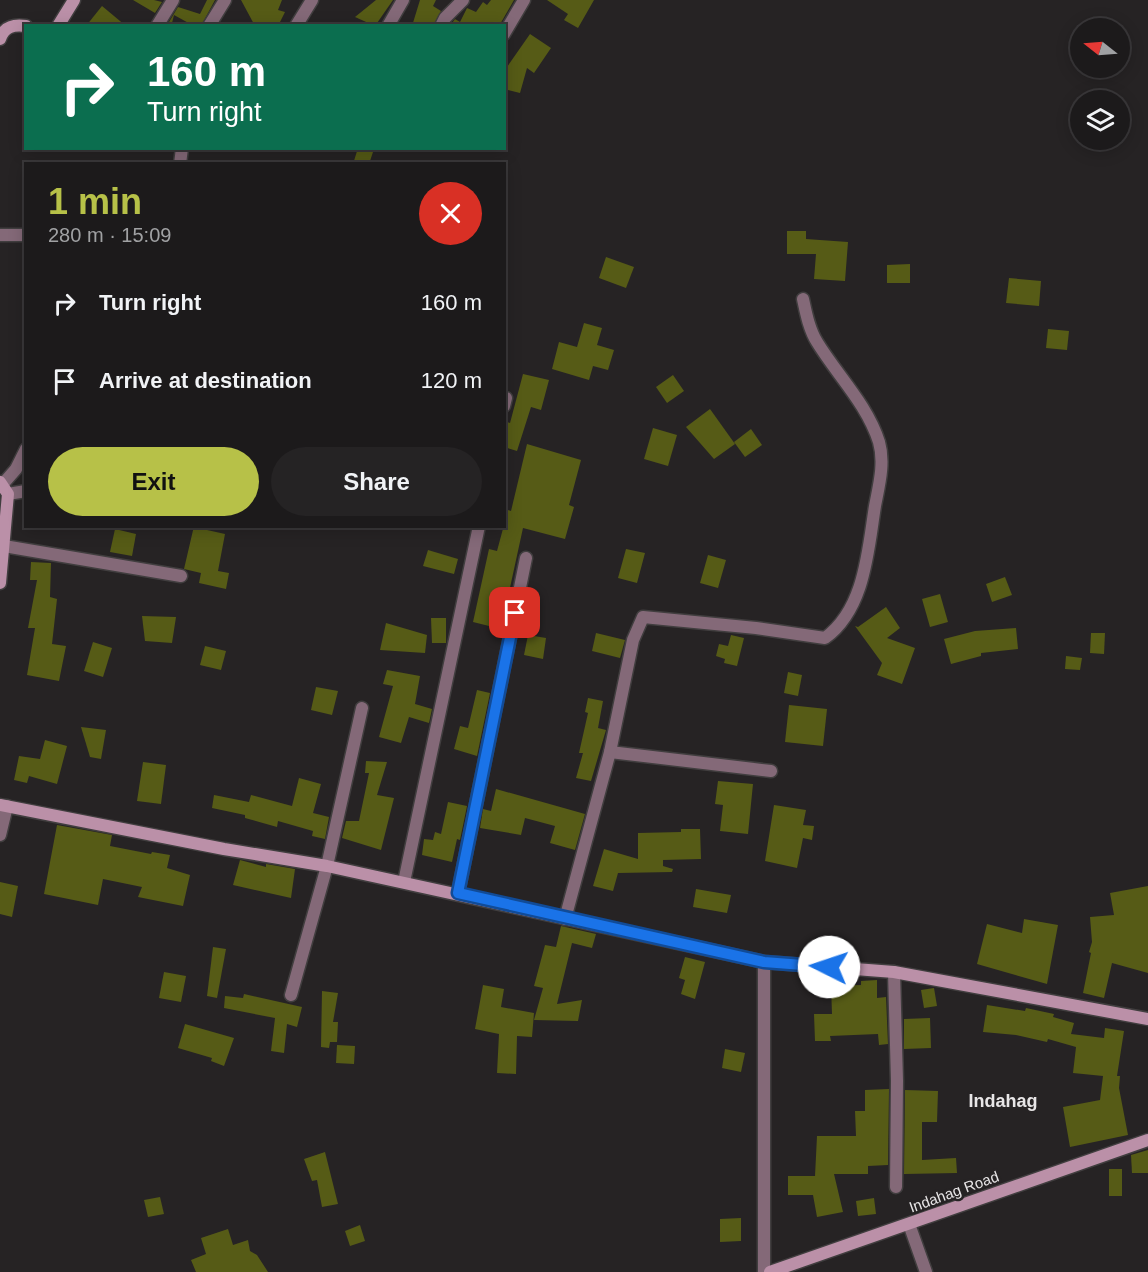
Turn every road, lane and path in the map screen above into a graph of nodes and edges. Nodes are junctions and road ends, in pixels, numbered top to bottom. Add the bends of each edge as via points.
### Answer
1 (74, 0) edge
2 (173, 0) edge
3 (225, 0) edge
4 (312, 0) edge
5 (403, 0) edge
6 (463, 0) edge
7 (524, 0) edge
8 (59, 24) edge
9 (158, 24) edge
10 (210, 24) edge
11 (297, 24) edge
12 (389, 24) edge
13 (442, 24) edge
14 (24, 26) edge
15 (506, 31) edge
16 (0, 39) edge
17 (0, 236) edge
18 (24, 236) edge
19 (803, 298) dead end
20 (24, 453) edge
21 (3, 487) edge
22 (24, 491) edge
23 (478, 528) edge
24 (4, 546) junction
25 (526, 558) dead end
26 (181, 576) dead end
27 (0, 584) edge
28 (362, 708) dead end
29 (610, 752) junction
30 (771, 771) dead end
31 (4, 806) edge
32 (0, 835) edge
33 (327, 866) junction
34 (404, 882) junction
35 (458, 893) junction
36 (565, 919) junction
37 (764, 962) junction
38 (894, 972) junction
39 (291, 995) dead end
40 (1148, 1019) edge
41 (1148, 1140) edge
42 (896, 1187) dead end
43 (909, 1224) junction
44 (764, 1272) edge
45 (770, 1272) edge
46 (926, 1272) edge

1 - 8 main road
2 - 9 street
3 - 10 street
4 - 11 street
5 - 12 street
6 - 13 street
7 - 15 street
14 - 16 main road via 12,26 3,31
17 - 18 street
19 - 29 street via 817,341 867,416 881,455 866,563 853,602 834,632 825,638 643,617 633,640
20 - 21 street
21 - 22 street
21 - 24 main road
23 - 34 street
24 - 26 street
24 - 27 main road
25 - 35 street
28 - 33 street
29 - 30 street
29 - 36 street
31 - 32 street
31 - 33 main road
33 - 34 main road
33 - 39 street
34 - 35 main road
35 - 36 main road
36 - 37 main road
37 - 38 main road
37 - 44 street
38 - 40 main road
38 - 42 street
41 - 43 main road, Indahag Road
43 - 45 main road, Indahag Road
43 - 46 street

